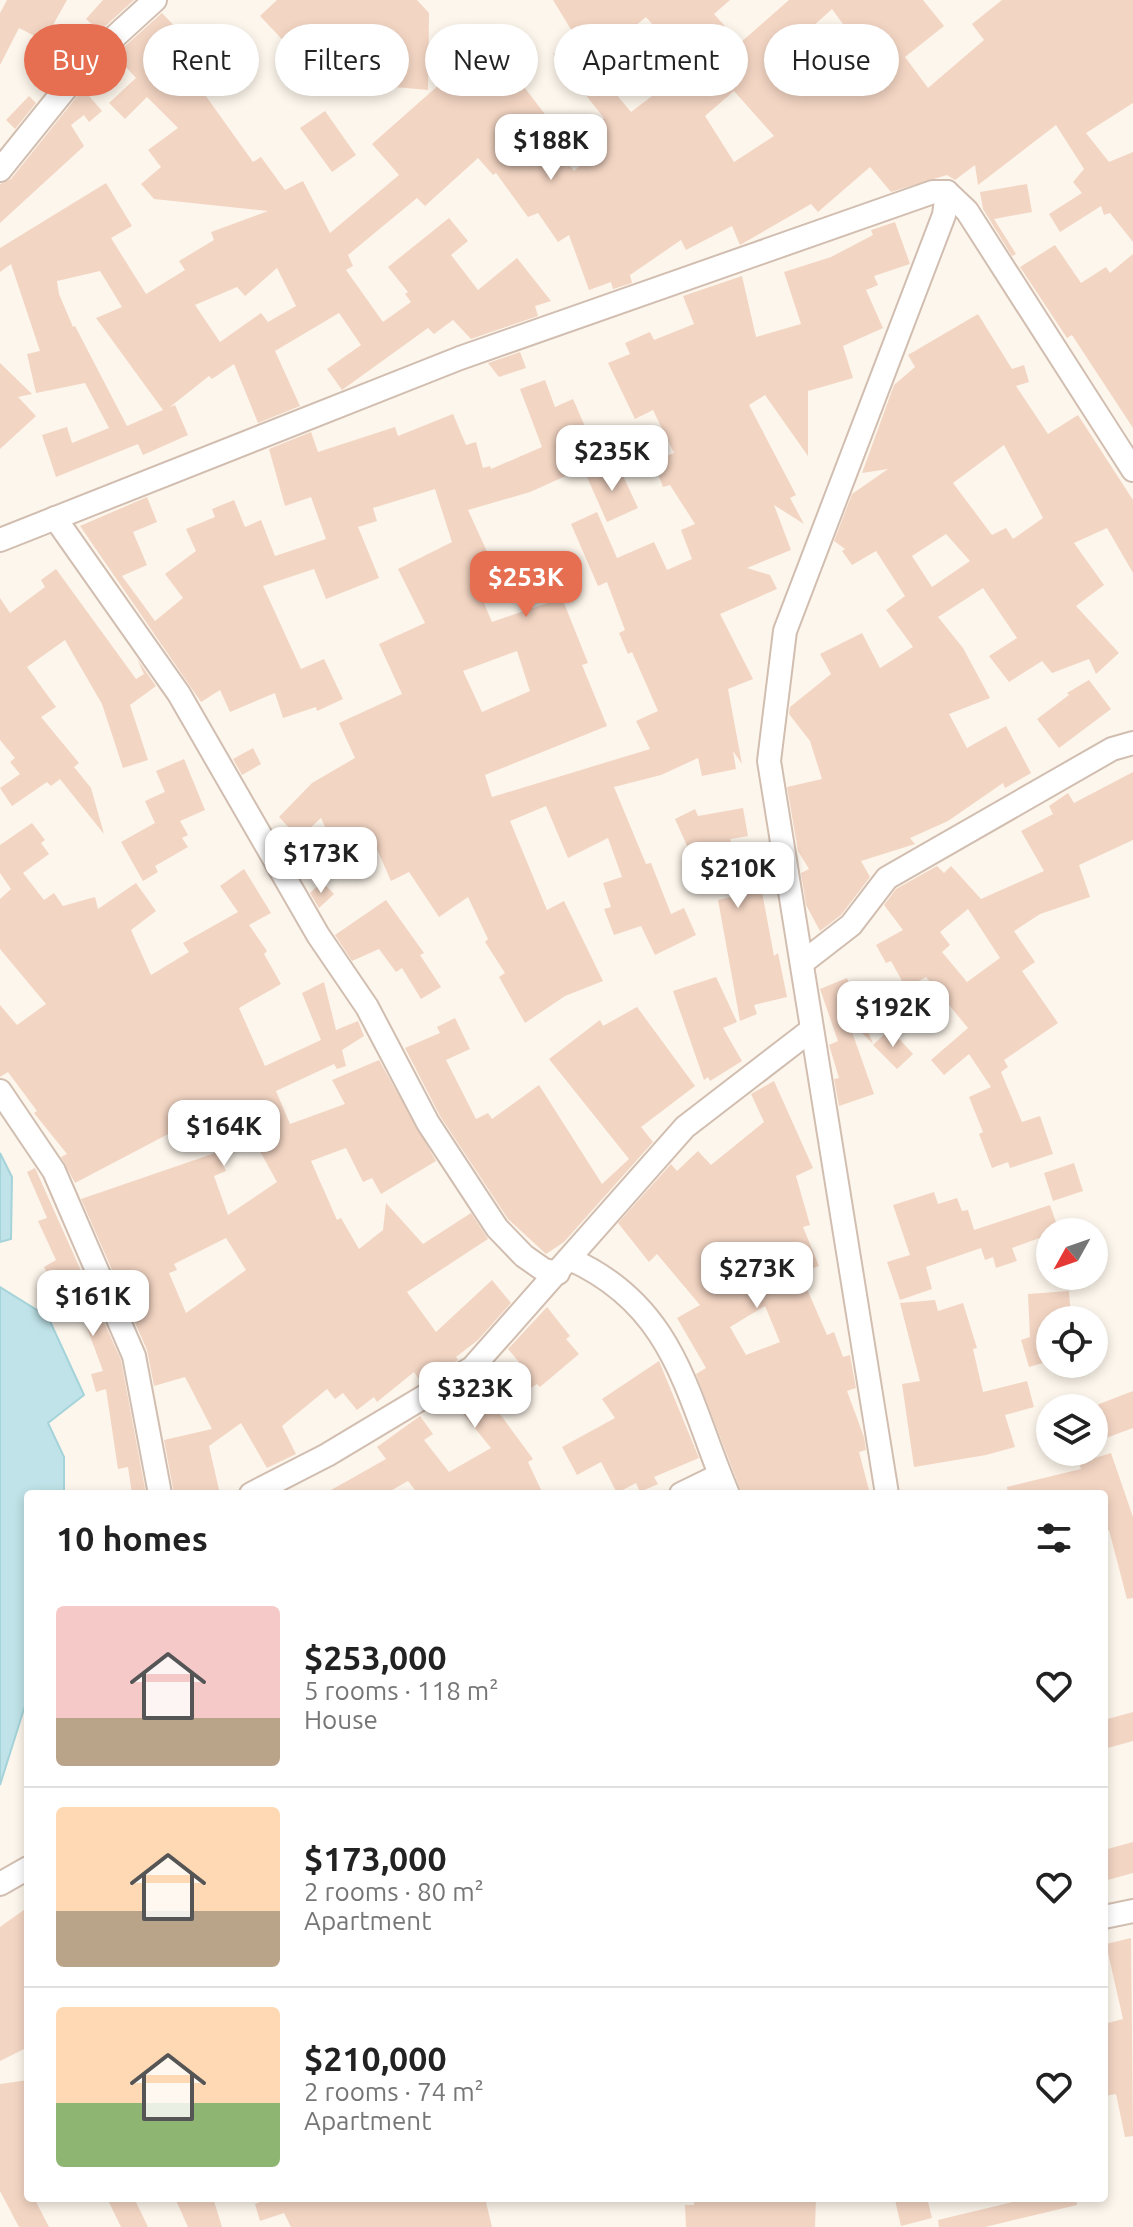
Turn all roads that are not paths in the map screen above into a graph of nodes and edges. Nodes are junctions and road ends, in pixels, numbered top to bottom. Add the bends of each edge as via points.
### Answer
1 (155, 0) edge
2 (0, 170) edge
3 (947, 192) junction
4 (1133, 470) edge
5 (55, 518) junction
6 (0, 540) edge
7 (1133, 743) edge
8 (802, 963) junction
9 (811, 1030) junction
10 (0, 1091) edge
11 (564, 1266) junction
12 (724, 1484) edge
13 (159, 1490) edge
14 (259, 1490) edge
15 (698, 1490) edge
16 (886, 1490) edge
17 (24, 1870) edge
18 (0, 1884) edge
19 (1133, 1911) edge
20 (1108, 1916) edge

1 - 2 street via 87,62
3 - 4 street via 967,211
3 - 5 street via 933,192 460,358
3 - 8 street via 944,215 785,631 769,761
5 - 6 street
5 - 11 street via 179,694 324,946 367,1007 428,1123 497,1228 544,1270
7 - 8 street via 1112,749 887,878 851,925
8 - 9 street
9 - 11 street via 685,1127
9 - 16 street
10 - 13 street via 54,1171 134,1356
11 - 12 street via 595,1270 641,1306 676,1357
11 - 14 street via 472,1368
12 - 15 street
17 - 18 street
19 - 20 street

